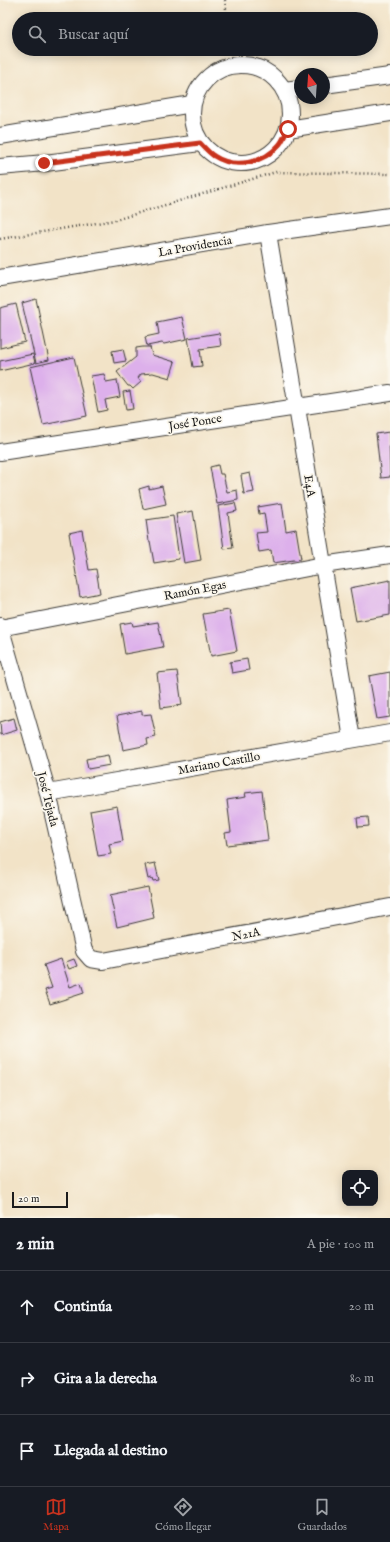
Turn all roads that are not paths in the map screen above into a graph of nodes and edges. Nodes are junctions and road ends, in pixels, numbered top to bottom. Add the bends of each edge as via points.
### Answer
1 (390, 76) edge
2 (330, 84) edge
3 (294, 89) edge
4 (284, 90) junction
5 (192, 104) junction
6 (390, 113) edge
7 (288, 129) junction
8 (0, 136) edge
9 (200, 143) junction
10 (0, 168) edge
11 (390, 216) edge
12 (268, 234) junction
13 (0, 278) edge
14 (390, 394) edge
15 (297, 407) junction
16 (0, 452) edge
17 (390, 555) edge
18 (324, 565) junction
19 (0, 627) edge
20 (390, 733) edge
21 (352, 739) junction
22 (48, 793) junction
23 (390, 907) edge
24 (103, 961) joint

1 - 2 street
3 - 4 street
4 - 5 street via 271,75 253,67 233,66 215,73 200,86
4 - 7 street via 290,109
5 - 8 street
5 - 9 street via 192,124
6 - 7 street
7 - 9 street via 279,145 265,157 248,163 230,163 213,156
9 - 10 street
11 - 12 street, La Providencia
12 - 13 street, La Providencia
12 - 15 street, E4A
14 - 15 street, José Ponce
15 - 16 street, José Ponce
15 - 18 street, E4A
17 - 18 street, Ramón Egas
18 - 19 street, Ramón Egas
18 - 21 street, E4A
19 - 22 street, José Tejada
20 - 21 street, Mariano Castillo
21 - 22 street, Mariano Castillo
22 - 24 street, José Tejada via 84,951 91,959
23 - 24 street, N21A

